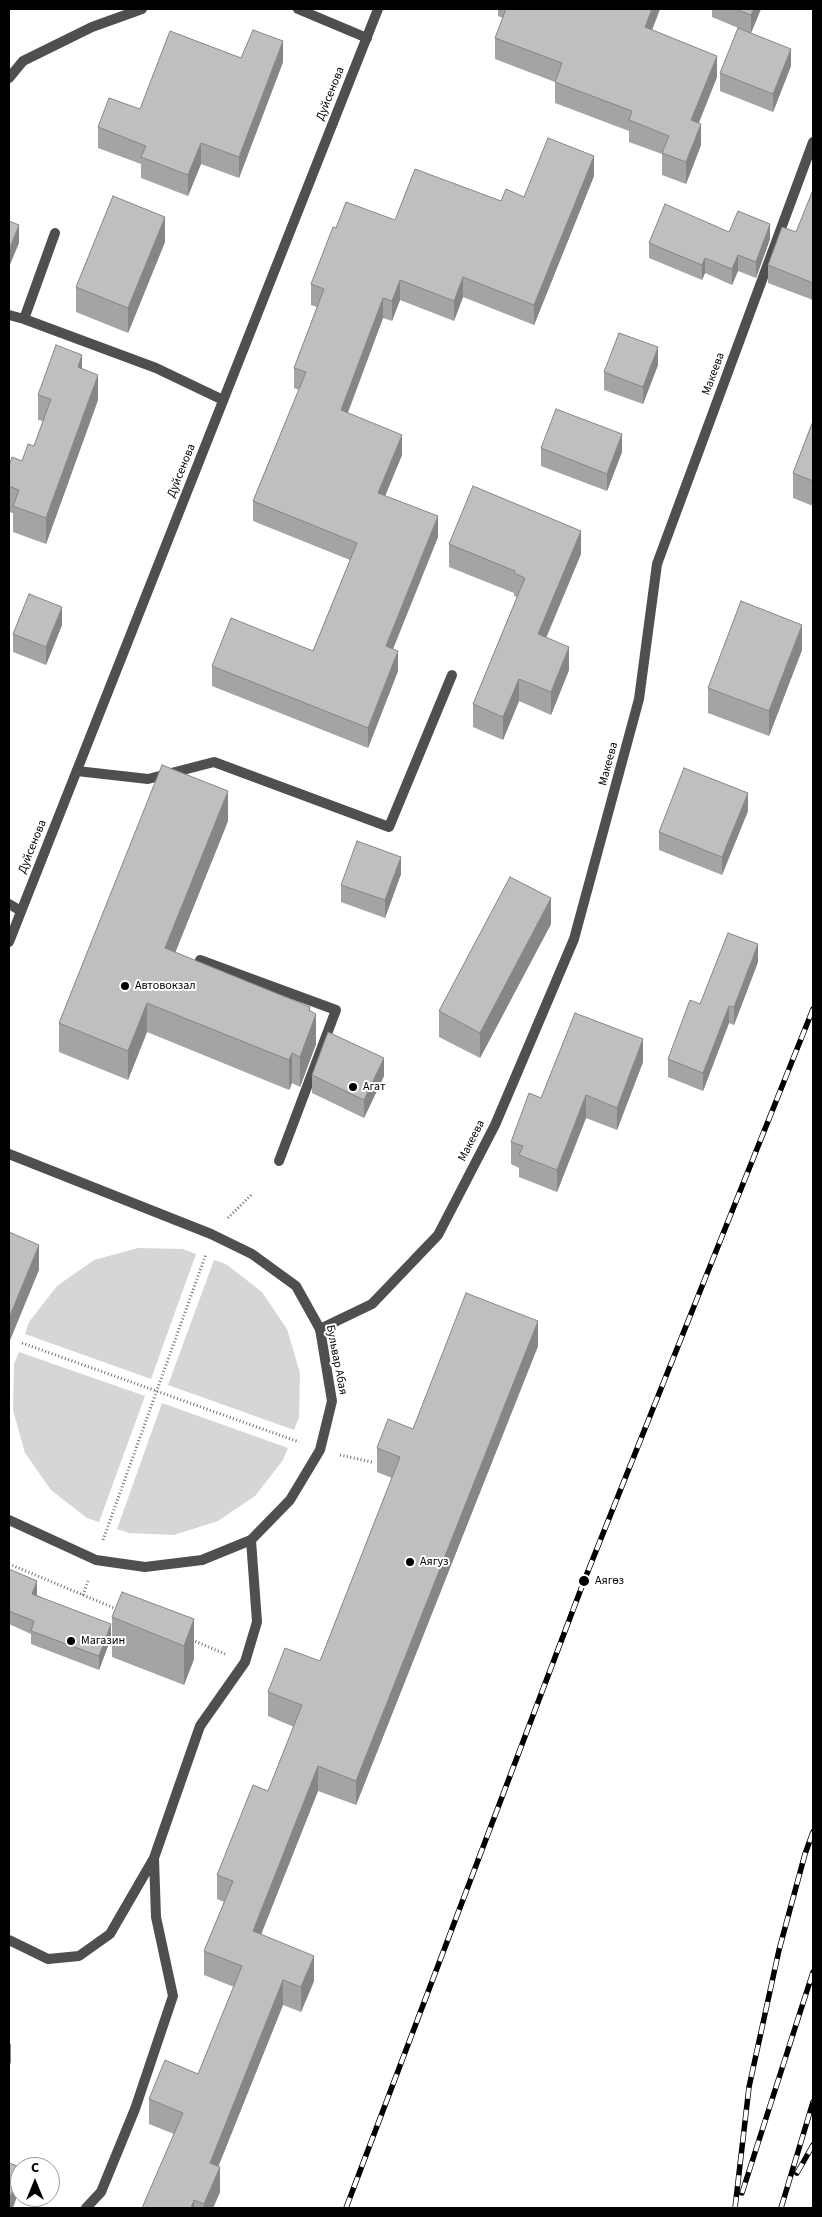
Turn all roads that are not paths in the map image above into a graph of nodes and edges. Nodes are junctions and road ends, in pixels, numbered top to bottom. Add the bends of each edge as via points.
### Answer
1 (142, 9) edge
2 (298, 9) edge
3 (378, 9) edge
4 (366, 38) junction
5 (9, 78) edge
6 (813, 142) edge
7 (54, 233) dead end
8 (9, 315) edge
9 (24, 319) junction
10 (223, 400) junction
11 (452, 675) dead end
12 (76, 771) junction
13 (9, 904) edge
14 (21, 911) junction
15 (9, 942) edge
16 (200, 960) edge
17 (9, 1154) edge
18 (279, 1161) dead end
19 (320, 1329) junction
20 (9, 1520) edge
21 (251, 1540) junction
22 (154, 1858) junction
23 (9, 1940) edge
24 (86, 2208) edge

1 - 5 street via 92,27 23,61
2 - 4 street
3 - 4 street, Дуйсенова
4 - 10 street, Дуйсенова
6 - 19 street, Макеева via 657,564 639,699 574,939 495,1124 438,1235 372,1304
7 - 9 street
8 - 9 street
9 - 10 street via 156,368
10 - 12 street, Дуйсенова
11 - 12 street via 389,827 214,762 148,779
12 - 14 street, Дуйсенова
13 - 14 street
14 - 15 street, Дуйсенова
16 - 18 street via 336,1010
17 - 19 street, Бульвар Абая via 212,1234 252,1254 296,1286
19 - 21 street, Бульвар Абая via 332,1401 320,1450 290,1500
20 - 21 street, Бульвар Абая via 96,1560 145,1567 202,1560
21 - 22 street via 256,1622 245,1662 200,1726
22 - 23 street via 110,1934 80,1956 48,1959
22 - 24 street via 156,1917 173,1996 135,2109 101,2192

